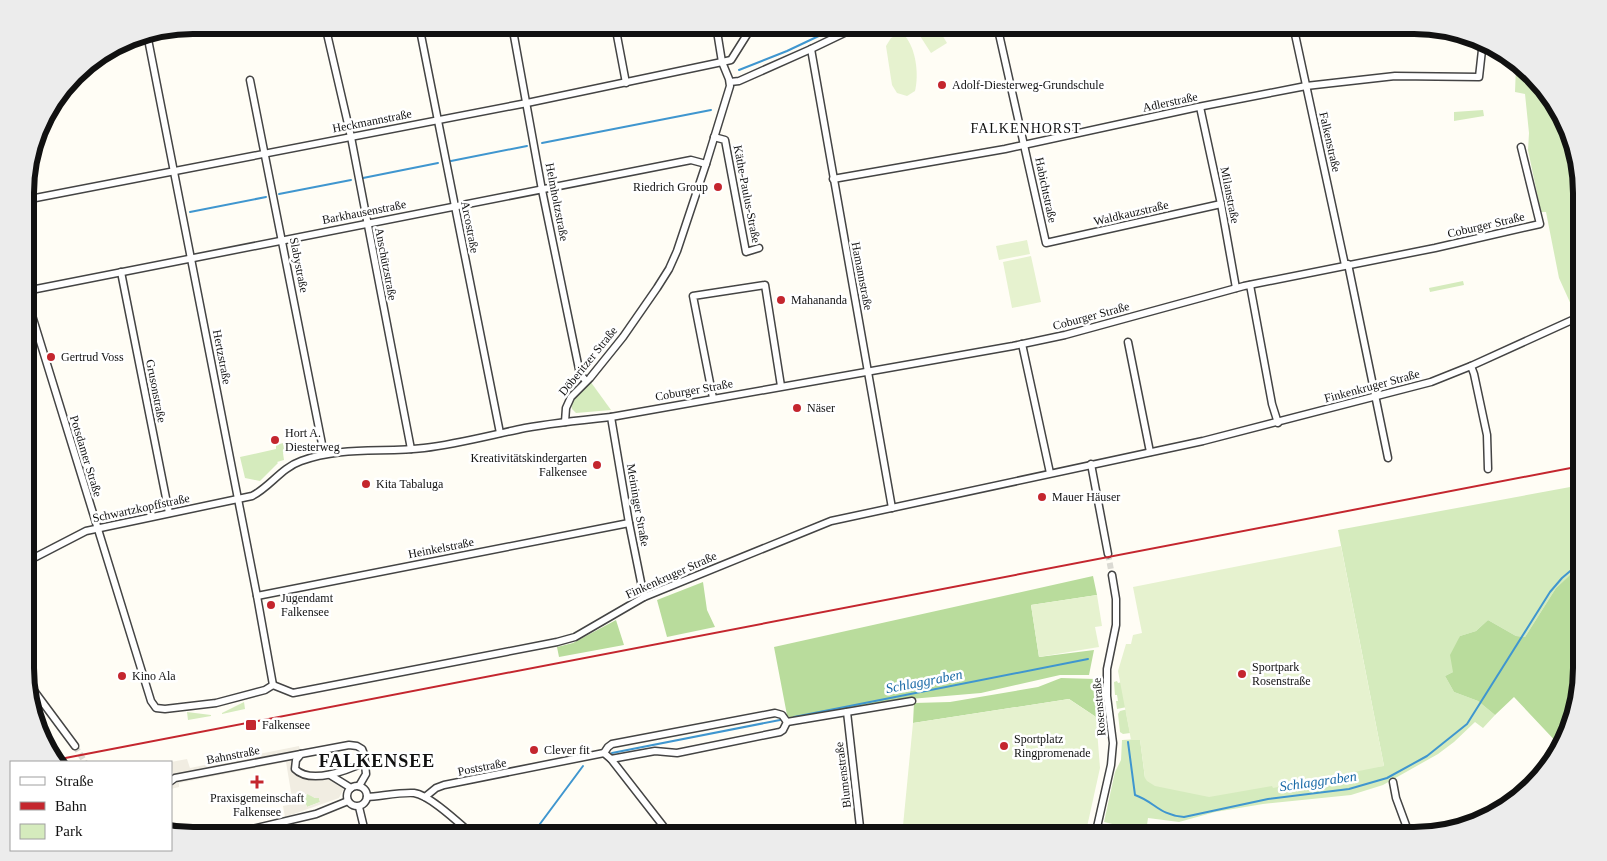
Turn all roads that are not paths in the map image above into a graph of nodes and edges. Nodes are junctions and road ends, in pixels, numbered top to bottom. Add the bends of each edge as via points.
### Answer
1 (327, 34) edge
2 (421, 34) edge
3 (514, 34) edge
4 (617, 34) edge
5 (717, 34) edge
6 (747, 34) edge
7 (842, 34) edge
8 (999, 34) edge
9 (1295, 34) edge
10 (148, 40) edge
11 (811, 49) junction
12 (1483, 49) edge
13 (722, 62) junction
14 (250, 80) dead end
15 (730, 82) junction
16 (626, 83) junction
17 (1306, 86) junction
18 (527, 103) junction
19 (1200, 107) junction
20 (438, 120) junction
21 (350, 137) junction
22 (714, 137) junction
23 (1024, 145) junction
24 (1521, 147) dead end
25 (266, 153) junction
26 (706, 164) junction
27 (174, 170) junction
28 (833, 179) junction
29 (542, 190) junction
30 (34, 198) edge
31 (1221, 204) junction
32 (455, 206) junction
33 (366, 223) junction
34 (282, 240) junction
35 (1046, 243) joint
36 (759, 248) dead end
37 (191, 258) junction
38 (1346, 265) junction
39 (121, 272) junction
40 (1250, 285) junction
41 (1236, 288) junction
42 (34, 289) edge
43 (1573, 320) edge
44 (34, 322) edge
45 (1128, 342) dead end
46 (1022, 344) junction
47 (1471, 366) junction
48 (868, 371) junction
49 (586, 381) junction
50 (781, 386) junction
51 (1376, 396) junction
52 (713, 398) junction
53 (611, 416) junction
54 (565, 422) junction
55 (1278, 423) junction
56 (500, 433) junction
57 (410, 449) junction
58 (1150, 452) junction
59 (324, 454) junction
60 (1388, 458) dead end
61 (1091, 464) junction
62 (1488, 469) dead end
63 (1050, 473) junction
64 (238, 500) junction
65 (892, 508) junction
66 (169, 513) junction
67 (629, 523) junction
68 (97, 528) junction
69 (1108, 554) tunnel mouth
70 (34, 558) edge
71 (1112, 575) tunnel mouth
72 (257, 596) junction
73 (644, 597) junction
74 (273, 685) junction
75 (36, 693) edge
76 (912, 701) dead end
77 (847, 715) junction
78 (787, 722) junction
79 (75, 746) tunnel mouth
80 (604, 753) junction
81 (301, 754) junction
82 (611, 759) junction
83 (365, 762) junction
84 (330, 775) junction
85 (172, 780) edge
86 (1393, 782) dead end
87 (359, 786) junction
88 (351, 788) junction
89 (367, 797) junction
90 (425, 797) junction
91 (348, 801) junction
92 (359, 807) junction
93 (262, 827) edge
94 (364, 827) edge
95 (463, 827) edge
96 (665, 827) edge
97 (860, 827) edge
98 (1097, 827) edge
99 (1407, 827) edge

1 - 21 street, Anschützstraße
2 - 20 street, Arcostraße
3 - 18 street, Helmholtzstraße
4 - 16 street
5 - 13 street
6 - 13 street via 731,60
7 - 11 street
8 - 23 street, Habichtstraße
9 - 17 street, Falkenstraße
10 - 27 street, Hertzstraße
11 - 15 street
11 - 28 street, Hamannstraße
12 - 17 street, Adlerstraße via 1479,77 1395,76
13 - 15 street
13 - 16 street, Heckmannstraße
14 - 25 street, Slabystraße
15 - 22 street, Döberitzer Straße
16 - 18 street, Heckmannstraße
17 - 19 street, Adlerstraße
17 - 38 street, Falkenstraße
18 - 20 street, Heckmannstraße
18 - 29 street, Helmholtzstraße
19 - 23 street, Adlerstraße
19 - 31 street, Milanstraße
20 - 21 street, Heckmannstraße
20 - 32 street, Arcostraße
21 - 25 street, Heckmannstraße
21 - 33 street, Anschützstraße
22 - 26 street, Döberitzer Straße
22 - 36 street, Käthe-Paulus-Straße via 725,140 746,252
23 - 28 street, Adlerstraße
23 - 35 street, Habichtstraße
24 - 38 street, Coburger Straße via 1540,224
25 - 27 street, Heckmannstraße
25 - 34 street, Slabystraße
26 - 29 street, Barkhausenstraße via 691,160
26 - 49 street, Döberitzer Straße via 677,251 657,288 623,337
27 - 30 street, Heckmannstraße
27 - 37 street, Hertzstraße
28 - 48 street, Hamannstraße
29 - 32 street, Barkhausenstraße
29 - 49 street, Helmholtzstraße via 580,374
31 - 35 street, Waldkauzstraße
31 - 41 street, Milanstraße
32 - 33 street, Barkhausenstraße
32 - 56 street, Arcostraße
33 - 34 street, Barkhausenstraße
33 - 57 street, Anschützstraße
34 - 37 street, Barkhausenstraße
34 - 59 street, Slabystraße
37 - 39 street, Barkhausenstraße
37 - 64 street, Hertzstraße
38 - 40 street, Coburger Straße
38 - 51 street, Falkenstraße
39 - 42 street, Barkhausenstraße
39 - 66 street, Grusonstraße
40 - 41 street, Coburger Straße
40 - 55 street via 1268,388
41 - 46 street, Coburger Straße
43 - 47 street, Finkenkruger Straße
44 - 68 street, Potsdamer Straße
45 - 58 street
46 - 48 street, Coburger Straße
46 - 63 street
47 - 51 street, Finkenkruger Straße via 1431,382
47 - 62 street via 1486,435
48 - 50 street, Coburger Straße
48 - 65 street, Hamannstraße
49 - 54 street, Döberitzer Straße via 568,402
50 - 52 street, Coburger Straße
50 - 52 street via 765,285 693,296
51 - 55 street, Finkenkruger Straße
51 - 60 street, Falkenstraße
52 - 53 street, Coburger Straße
53 - 54 street, Coburger Straße
53 - 67 street, Meininger Straße
54 - 56 street
55 - 58 street, Finkenkruger Straße
56 - 57 street
57 - 59 street
58 - 61 street, Finkenkruger Straße
59 - 64 street via 298,462 262,491
61 - 63 street, Finkenkruger Straße
61 - 69 street
63 - 65 street, Finkenkruger Straße
64 - 66 street, Schwartzkopffstraße
64 - 72 street, Hertzstraße
65 - 73 street, Finkenkruger Straße via 831,521
66 - 68 street, Schwartzkopffstraße
67 - 72 street, Heinkelstraße
67 - 73 street, Meininger Straße
68 - 70 street, Schwartzkopffstraße
68 - 74 street, Potsdamer Straße via 151,701 156,708 216,703
71 - 98 street, Rosenstraße via 1116,625 1107,669 1106,696 1113,743
72 - 74 street, Hertzstraße
73 - 74 street, Finkenkruger Straße via 575,637 557,642 293,693
75 - 79 street
76 - 77 street, Poststraße
77 - 78 street, Poststraße
77 - 97 street, Blumenstraße
78 - 80 street, Poststraße via 776,713 612,744
78 - 82 street, Poststraße via 783,730 772,734 677,753 655,751
80 - 82 street
80 - 90 street, Poststraße via 444,785
81 - 83 street, Bahnstraße via 349,745 362,749
81 - 84 street via 295,768 300,773
81 - 85 street, Bahnstraße
82 - 96 street
83 - 84 street
83 - 87 street via 366,774
84 - 88 street
86 - 99 street
87 - 88 street
87 - 89 street
88 - 91 street via 347,793
89 - 90 street via 414,793
89 - 92 street
90 - 95 street
91 - 92 street
91 - 93 street via 316,814
92 - 94 street

